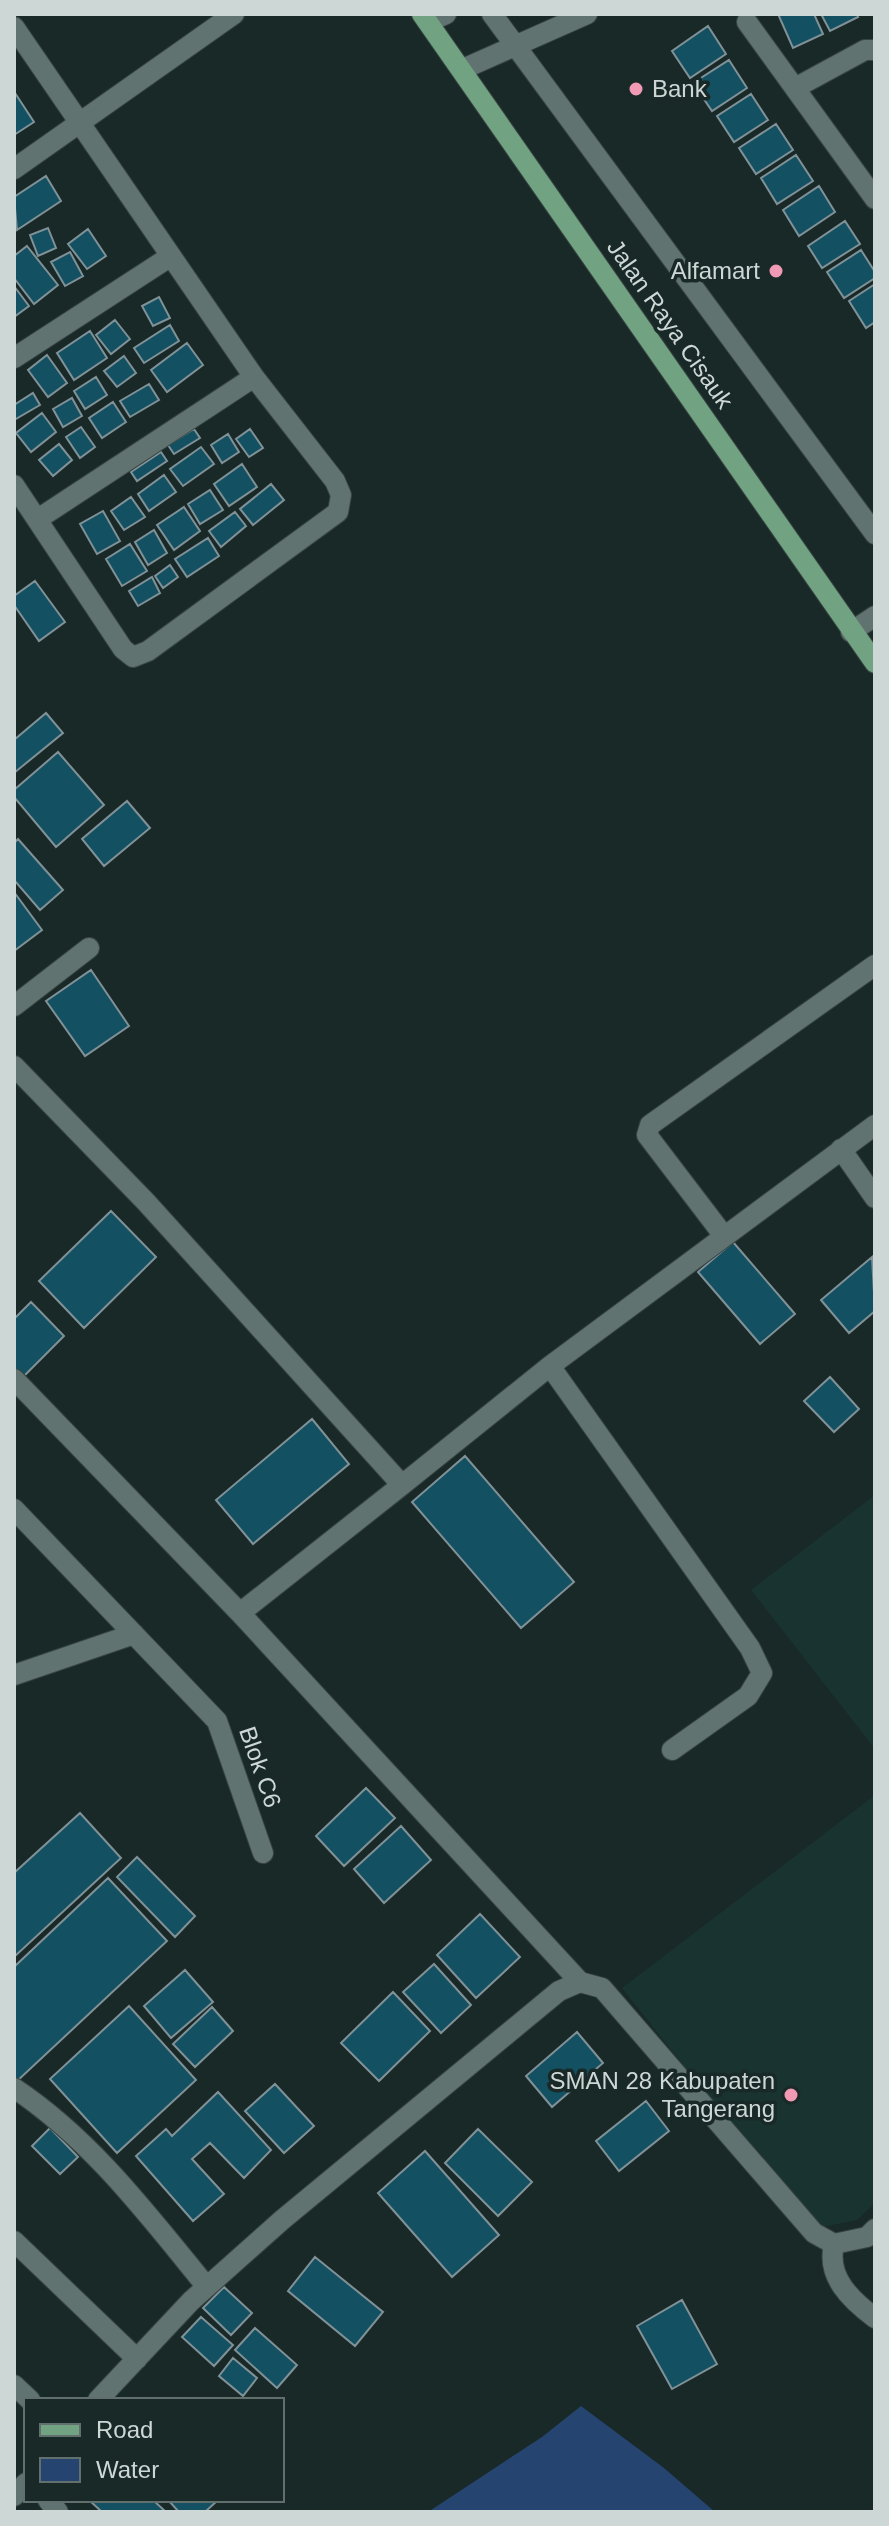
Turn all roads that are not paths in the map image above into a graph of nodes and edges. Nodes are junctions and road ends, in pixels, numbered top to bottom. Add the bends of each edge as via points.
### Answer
1 (234, 14) edge
2 (492, 14) edge
3 (587, 14) edge
4 (432, 17) edge
5 (747, 22) dead end
6 (14, 27) edge
7 (515, 44) junction
8 (875, 50) edge
9 (463, 69) junction
10 (795, 88) junction
11 (78, 123) junction
12 (14, 169) edge
13 (875, 199) edge
14 (171, 256) junction
15 (14, 358) edge
16 (254, 377) junction
17 (14, 485) edge
18 (38, 519) junction
19 (875, 534) edge
20 (875, 616) edge
21 (851, 632) junction
22 (875, 663) edge
23 (89, 948) dead end
24 (875, 965) edge
25 (14, 1006) edge
26 (14, 1066) edge
27 (875, 1125) edge
28 (841, 1149) junction
29 (875, 1198) edge
30 (724, 1236) junction
31 (550, 1366) junction
32 (14, 1379) edge
33 (402, 1485) junction
34 (14, 1509) edge
35 (240, 1613) junction
36 (134, 1634) junction
37 (14, 1675) edge
38 (672, 1750) dead end
39 (263, 1853) dead end
40 (580, 1982) junction
41 (14, 2088) edge
42 (875, 2229) edge
43 (14, 2241) edge
44 (834, 2244) junction
45 (207, 2287) junction
46 (875, 2318) edge
47 (137, 2359) junction
48 (100, 2398) edge

1 - 11 street
2 - 7 street
3 - 7 street
4 - 9 main road, Jalan Raya Cisauk
5 - 10 street
6 - 11 street
7 - 9 street
7 - 19 street
8 - 10 street via 865,50
9 - 21 main road, Jalan Raya Cisauk
10 - 13 street
11 - 12 street
11 - 14 street
14 - 15 street
14 - 16 street
16 - 18 street
16 - 18 street via 335,481 341,495 338,512 148,651 133,657 123,649
17 - 18 street
20 - 21 street
21 - 22 main road, Jalan Raya Cisauk
23 - 25 street
24 - 30 street via 650,1125 647,1135
26 - 33 street via 146,1202
27 - 28 street
28 - 29 street
28 - 30 street
30 - 31 street
31 - 33 street
31 - 38 street via 750,1648 762,1673 748,1696
32 - 35 street
33 - 35 street
34 - 36 street, Blok C6
35 - 40 street
36 - 37 street
36 - 39 street, Blok C6 via 217,1721
40 - 44 street via 602,1988 814,2233
40 - 45 street via 547,2000
41 - 45 street via 40,2105 139,2200
42 - 44 street via 859,2240
43 - 47 street
44 - 46 street via 833,2272
45 - 47 street
47 - 48 street

